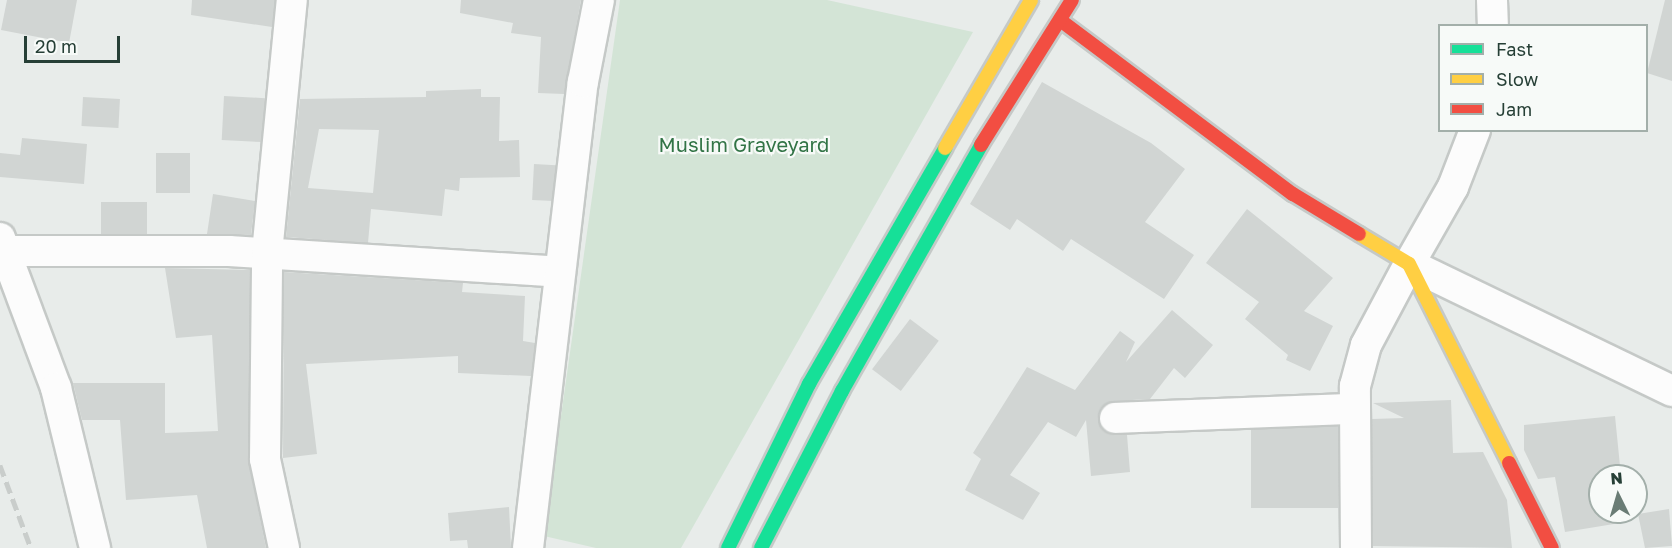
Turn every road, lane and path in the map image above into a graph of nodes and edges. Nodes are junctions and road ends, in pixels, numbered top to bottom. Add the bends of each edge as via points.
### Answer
1 (292, 0) edge
2 (599, 0) edge
3 (1031, 0) edge
4 (1072, 0) edge
5 (1492, 0) edge
6 (1060, 20) junction
7 (1493, 24) edge
8 (1474, 132) edge
9 (2, 244) edge
10 (267, 253) junction
11 (1409, 264) junction
12 (560, 272) junction
13 (1672, 391) edge
14 (1353, 409) junction
15 (1115, 418) dead end
16 (95, 548) edge
17 (284, 548) edge
18 (528, 548) edge
19 (728, 548) edge
20 (763, 548) edge
21 (1356, 548) edge
22 (1552, 548) edge

1 - 10 street
2 - 12 street
3 - 19 main road via 808,384
4 - 6 main road
5 - 7 street
6 - 11 main road via 1293,194
6 - 20 main road via 995,121 842,392
8 - 11 street via 1453,187
9 - 10 street
9 - 16 street via 56,388
10 - 12 street
10 - 17 street via 265,459
11 - 13 street
11 - 14 street via 1366,345
11 - 22 main road
12 - 18 street
14 - 15 street
14 - 21 street

